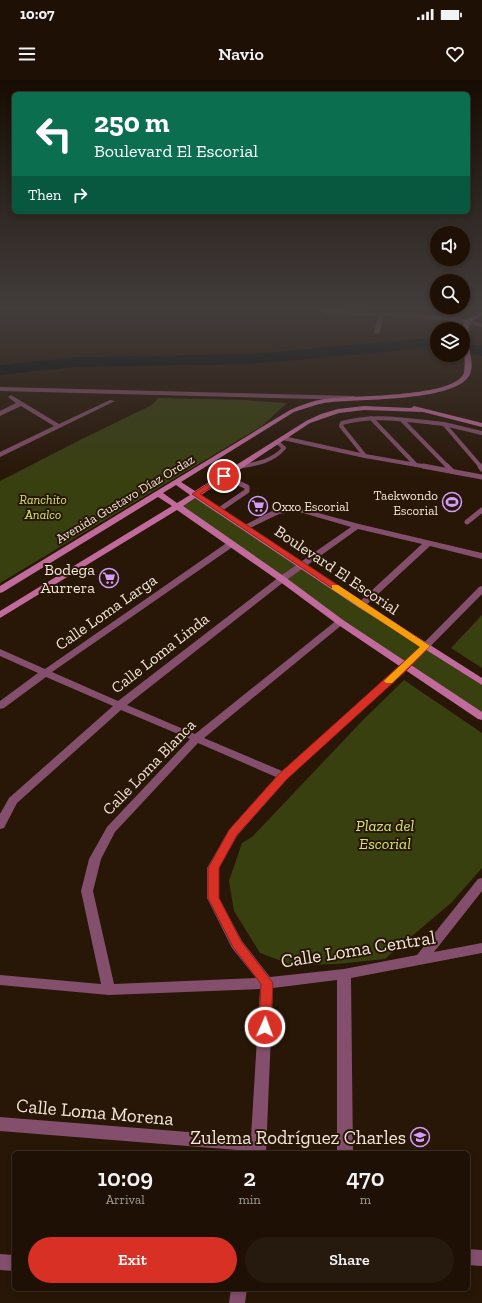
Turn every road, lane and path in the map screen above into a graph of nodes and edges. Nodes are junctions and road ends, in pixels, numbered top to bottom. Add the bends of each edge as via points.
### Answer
1 (468, 367) edge
2 (0, 389) edge
3 (11, 397) dead end
4 (354, 398) junction
5 (112, 401) dead end
6 (21, 403) junction
7 (420, 411) junction
8 (0, 414) edge
9 (371, 418) junction
10 (402, 420) junction
11 (444, 424) junction
12 (482, 425) edge
13 (58, 426) junction
14 (482, 433) edge
15 (280, 440) junction
16 (0, 455) edge
17 (366, 456) junction
18 (415, 464) junction
19 (482, 469) edge
20 (452, 471) junction
21 (224, 476) junction
22 (482, 477) edge
23 (176, 482) junction
24 (158, 493) junction
25 (196, 494) junction
26 (178, 506) junction
27 (219, 510) junction
28 (482, 510) edge
29 (467, 522) dead end
30 (357, 526) junction
31 (245, 527) junction
32 (428, 543) junction
33 (231, 544) junction
34 (482, 556) edge
35 (302, 565) junction
36 (282, 579) junction
37 (482, 589) edge
38 (0, 590) edge
39 (478, 599) edge
40 (361, 605) junction
41 (0, 616) edge
42 (340, 622) junction
43 (425, 646) junction
44 (0, 652) edge
45 (405, 667) junction
46 (45, 673) junction
47 (482, 682) edge
48 (120, 705) junction
49 (0, 706) edge
50 (482, 717) edge
51 (197, 738) junction
52 (283, 776) junction
53 (0, 824) edge
54 (482, 882) edge
55 (482, 948) edge
56 (421, 960) junction
57 (344, 974) junction
58 (0, 981) edge
59 (267, 983) junction
60 (109, 990) junction
61 (0, 1124) edge
62 (259, 1149) edge
63 (345, 1151) edge
64 (470, 1257) edge
65 (482, 1258) edge
66 (0, 1262) edge
67 (12, 1263) edge
68 (239, 1291) edge
69 (237, 1303) edge

1 - 4 street, Avenida Gustavo Díaz Ordaz via 465,378 446,389 407,395
2 - 4 street
3 - 6 street
4 - 7 street via 382,400
4 - 23 street, Avenida Gustavo Díaz Ordaz via 324,401 292,411
5 - 13 street
6 - 8 street
6 - 13 street
7 - 12 street
7 - 15 street via 383,407 341,410 324,414
9 - 10 lane
9 - 17 lane via 346,422 341,426
9 - 18 lane
10 - 11 lane
10 - 20 lane
11 - 14 lane
11 - 19 lane
13 - 16 street
15 - 17 lane
15 - 21 street
17 - 18 lane
18 - 20 lane
20 - 22 lane
21 - 25 street
21 - 27 lane via 243,484 247,491
23 - 24 street, Avenida Gustavo Díaz Ordaz
23 - 25 street, Boulevard El Escorial
24 - 26 street
24 - 38 street, Avenida Gustavo Díaz Ordaz
25 - 26 street
25 - 27 street, Boulevard El Escorial
26 - 33 street
26 - 41 street
27 - 31 street, Boulevard El Escorial
28 - 29 lane
30 - 31 street via 296,509 284,509
30 - 32 street
30 - 35 street, Calle Loma Linda
31 - 35 street, Boulevard El Escorial
32 - 34 street
32 - 40 street
33 - 36 street
33 - 46 street, Calle Loma Larga
35 - 36 street, Calle Loma Linda
35 - 40 street, Boulevard El Escorial
36 - 42 street
36 - 48 street, Calle Loma Linda
37 - 39 street
39 - 43 street
40 - 43 street, Boulevard El Escorial
42 - 45 street
42 - 51 street, Calle Loma Blanca
43 - 45 street
43 - 47 street, Boulevard El Escorial
44 - 46 street
45 - 50 street
45 - 52 street
46 - 48 street
46 - 49 street, Calle Loma Larga
48 - 51 street
48 - 53 street, Calle Loma Linda via 13,801
51 - 52 street
51 - 60 street, Calle Loma Blanca via 111,830 95,859 87,891
52 - 59 street via 233,833 213,868 213,898 237,944
54 - 56 street
55 - 56 street, Calle Loma Central
56 - 57 street, Calle Loma Central
57 - 59 street, Calle Loma Central
57 - 63 street
58 - 60 street, Calle Loma Central
59 - 60 street, Calle Loma Central
59 - 62 street
61 - 62 street, Calle Loma Morena
64 - 65 street
66 - 67 street
68 - 69 street

